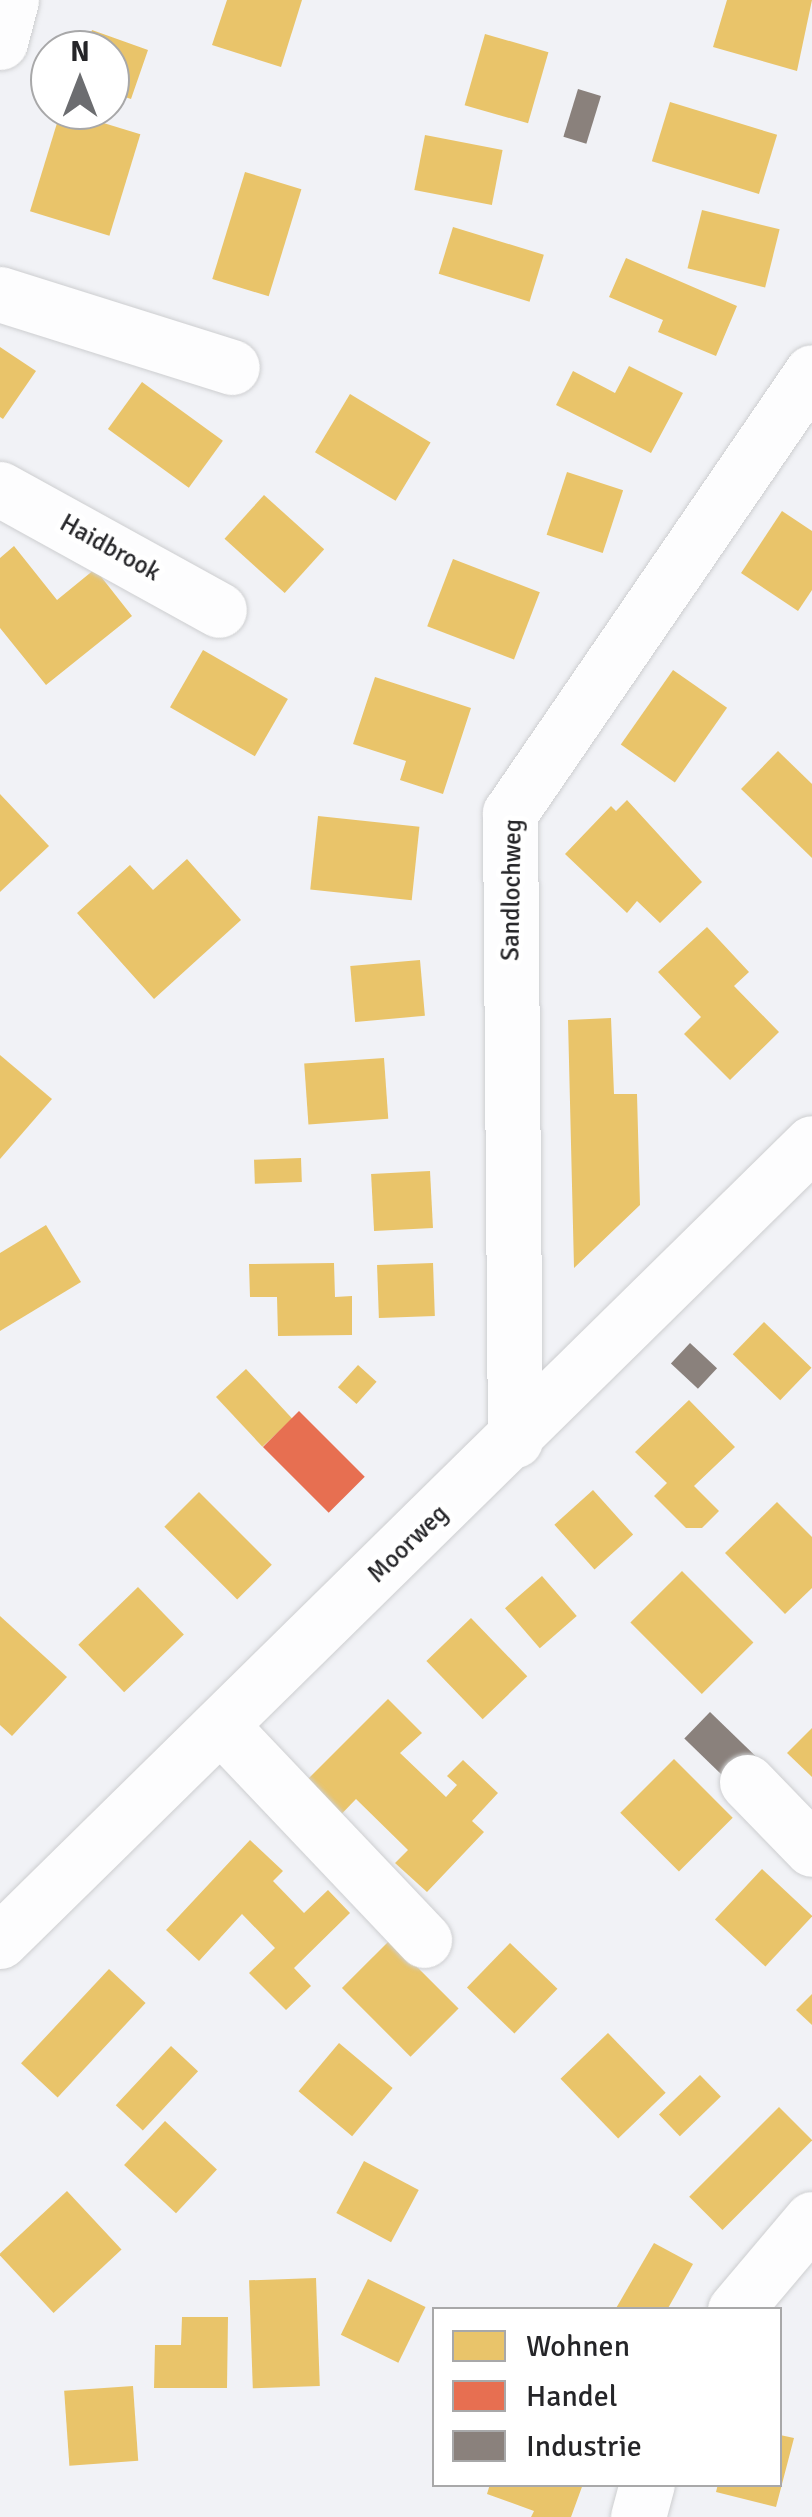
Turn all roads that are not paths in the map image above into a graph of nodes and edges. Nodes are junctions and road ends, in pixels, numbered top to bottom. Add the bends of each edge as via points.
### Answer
1 (11, 0) edge
2 (0, 42) edge
3 (0, 294) edge
4 (232, 368) dead end
5 (812, 372) edge
6 (0, 489) edge
7 (219, 610) dead end
8 (812, 1143) edge
9 (515, 1440) junction
10 (221, 1726) junction
11 (747, 1782) dead end
12 (812, 1848) edge
13 (1, 1939) edge
14 (424, 1940) dead end
15 (812, 2219) edge
16 (738, 2307) edge
17 (647, 2487) edge
18 (638, 2517) edge

1 - 2 street
3 - 4 street
5 - 9 street, Sandlochweg via 510,812
6 - 7 street, Haidbrook
8 - 9 street, Moorweg
9 - 10 street, Moorweg
10 - 13 street, Moorweg
10 - 14 street
11 - 12 street
15 - 16 street
17 - 18 street

